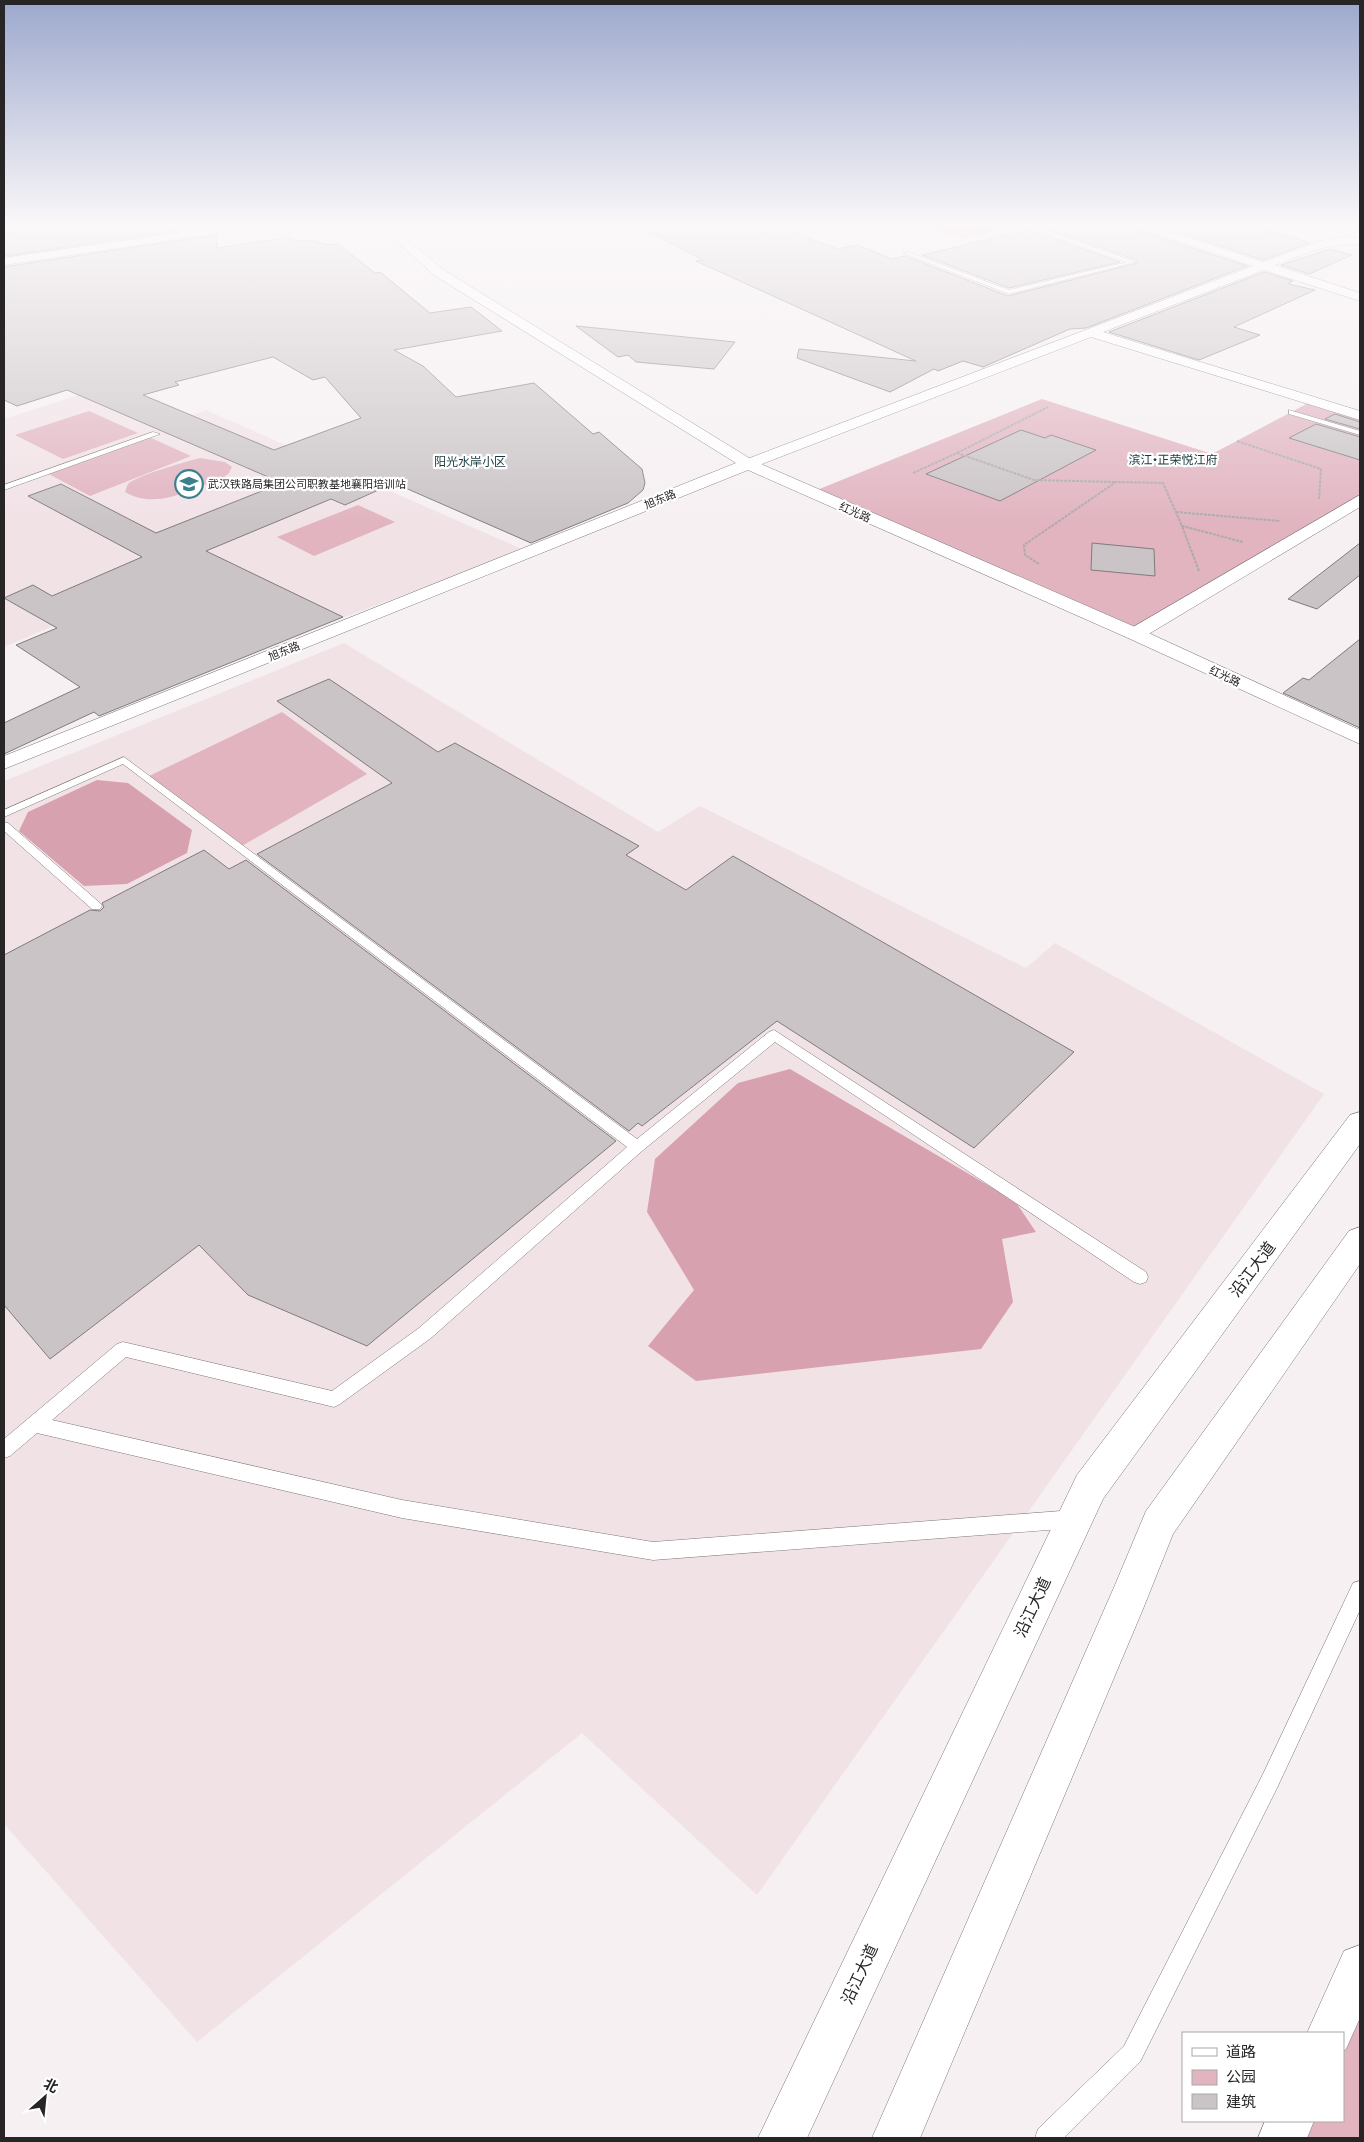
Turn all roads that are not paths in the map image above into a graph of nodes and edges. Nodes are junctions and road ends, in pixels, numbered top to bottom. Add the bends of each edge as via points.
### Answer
1 (524, 325) edge
2 (1108, 325) edge
3 (1090, 332) junction
4 (1292, 412) dead end
5 (1360, 416) edge
6 (1360, 433) edge
7 (156, 434) dead end
8 (748, 464) junction
9 (4, 488) edge
10 (1360, 500) edge
11 (1135, 634) junction
12 (1360, 738) edge
13 (4, 763) edge
14 (4, 814) edge
15 (4, 825) edge
16 (96, 906) dead end
17 (1360, 1124) edge
18 (637, 1147) junction
19 (1360, 1240) edge
20 (1140, 1277) dead end
21 (34, 1424) junction
22 (4, 1450) edge
23 (1074, 1519) junction
24 (1360, 1590) edge
25 (1360, 1967) edge
26 (1330, 2032) edge
27 (1290, 2122) edge
28 (782, 2138) edge
29 (896, 2138) edge
30 (1047, 2138) edge
31 (1282, 2138) edge

1 - 8 main road, 红光路
2 - 3 main road, 旭东路
3 - 5 main road
3 - 8 main road, 旭东路
4 - 6 lane
7 - 9 lane
8 - 11 main road, 红光路
8 - 13 main road, 旭东路
10 - 11 main road
11 - 12 main road, 红光路
14 - 18 lane via 124,760
15 - 16 lane
17 - 23 main road, 沿江大道 via 1090,1487
18 - 20 lane via 774,1035
18 - 21 lane via 425,1333 334,1399 123,1350
19 - 29 main road via 1159,1523
21 - 22 lane
21 - 23 lane via 402,1508 654,1551
23 - 28 main road, 沿江大道
24 - 30 lane via 1270,1781 1132,2054
25 - 26 main road
27 - 31 main road

